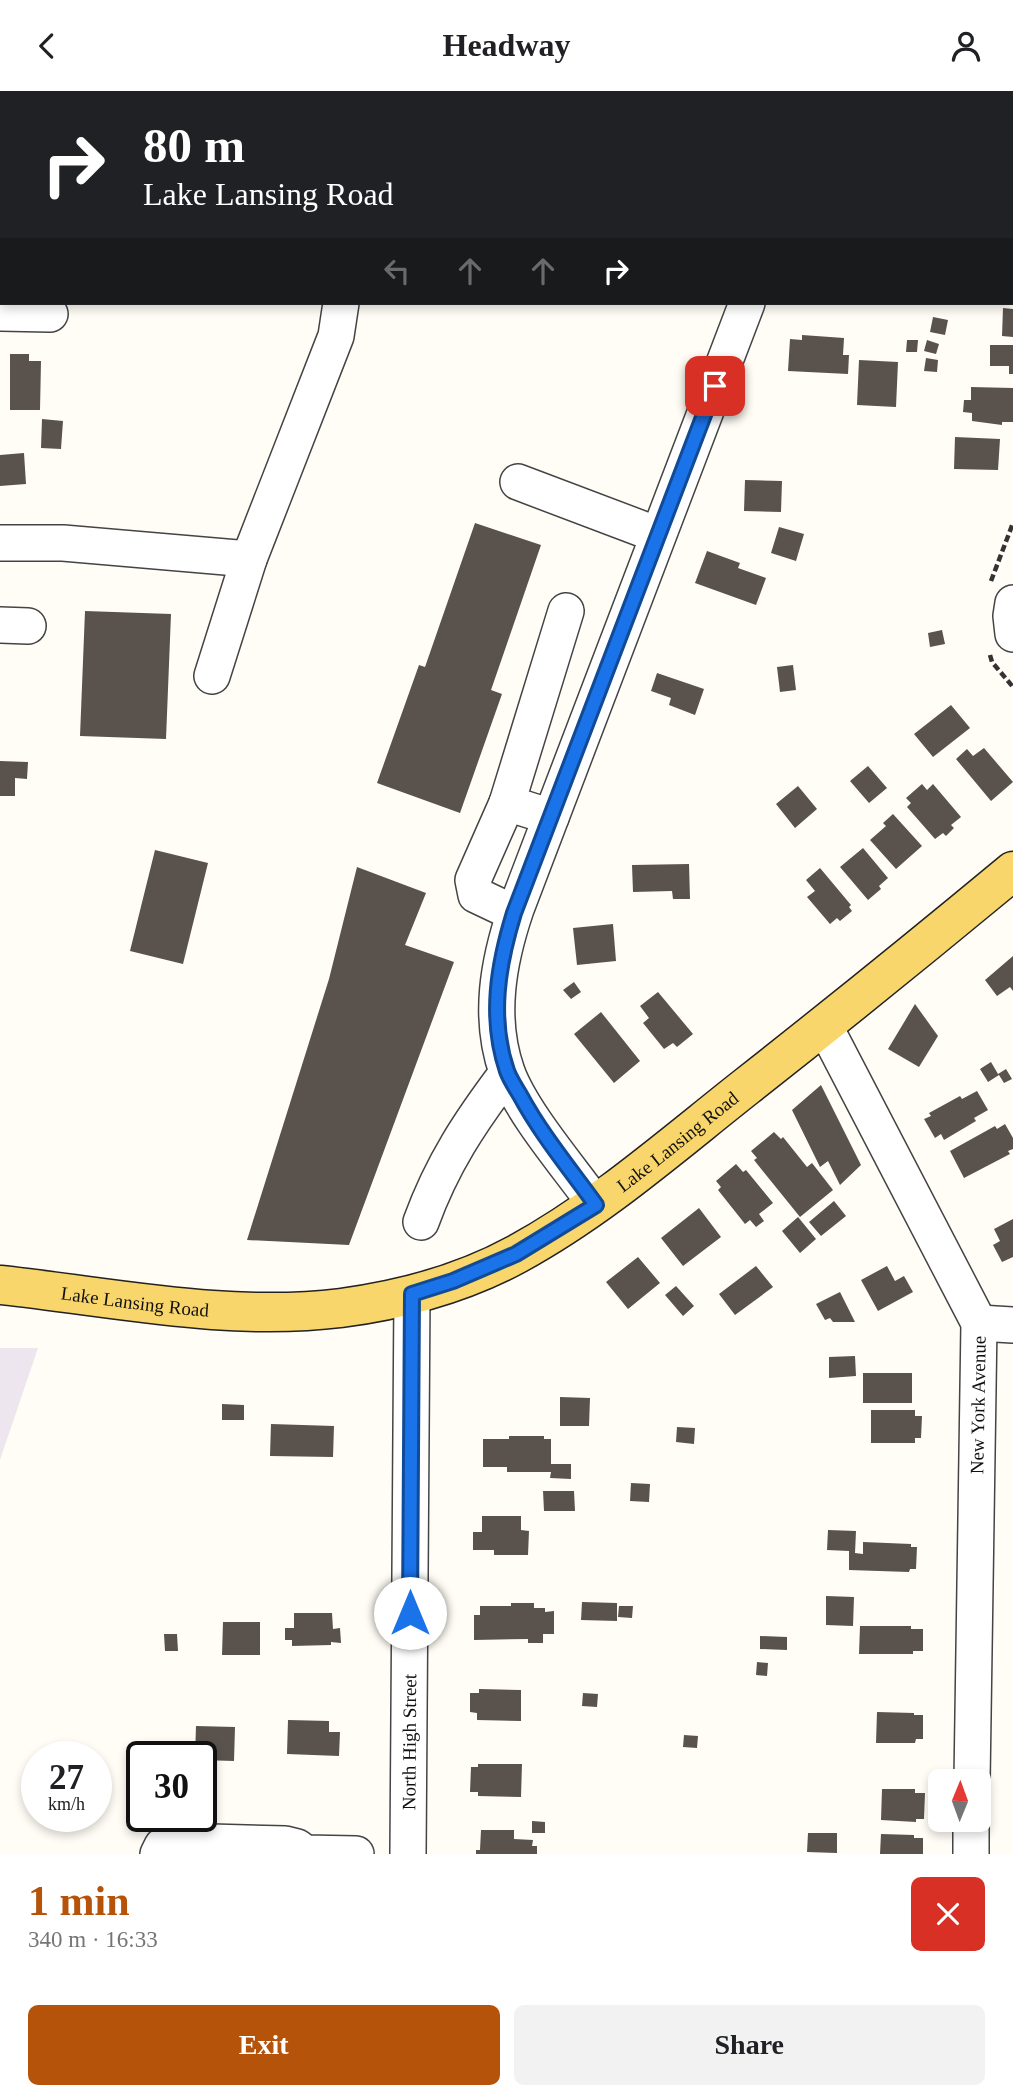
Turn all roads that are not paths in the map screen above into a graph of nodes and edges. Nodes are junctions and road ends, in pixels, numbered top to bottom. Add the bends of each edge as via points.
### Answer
1 (341, 305) edge
2 (746, 305) edge
3 (0, 313) edge
4 (50, 314) dead end
5 (518, 482) dead end
6 (658, 535) junction
7 (0, 543) edge
8 (249, 559) junction
9 (1013, 603) edge
10 (566, 611) dead end
11 (1013, 633) edge
12 (212, 676) dead end
13 (507, 803) junction
14 (551, 817) junction
15 (1013, 871) edge
16 (514, 913) junction
17 (824, 1025) junction
18 (508, 1073) junction
19 (596, 1205) junction
20 (421, 1222) dead end
21 (1, 1288) edge
22 (412, 1294) junction
23 (996, 1324) edge
24 (973, 1769) edge
25 (971, 1832) edge
26 (305, 1853) edge
27 (158, 1854) edge
28 (356, 1854) edge
29 (408, 1854) edge
30 (971, 1854) edge

1 - 8 street via 335,336
2 - 6 street
3 - 4 street
5 - 6 street
6 - 14 street
7 - 8 street via 64,543
8 - 12 street
9 - 11 street
10 - 13 street
13 - 14 street
13 - 16 street via 473,880 476,895
14 - 16 street
15 - 17 main road, Lake Lansing Road
16 - 18 street via 505,943 496,1014
17 - 19 main road, Lake Lansing Road
17 - 23 street, New York Avenue
18 - 19 street via 532,1117
18 - 20 street via 471,1121 435,1185
19 - 22 main road, Lake Lansing Road via 516,1254
21 - 22 main road, Lake Lansing Road via 254,1312 340,1308
22 - 29 street, North High Street
23 - 24 street, New York Avenue
25 - 30 street
26 - 27 street via 285,1844 175,1841 162,1846
26 - 28 street

